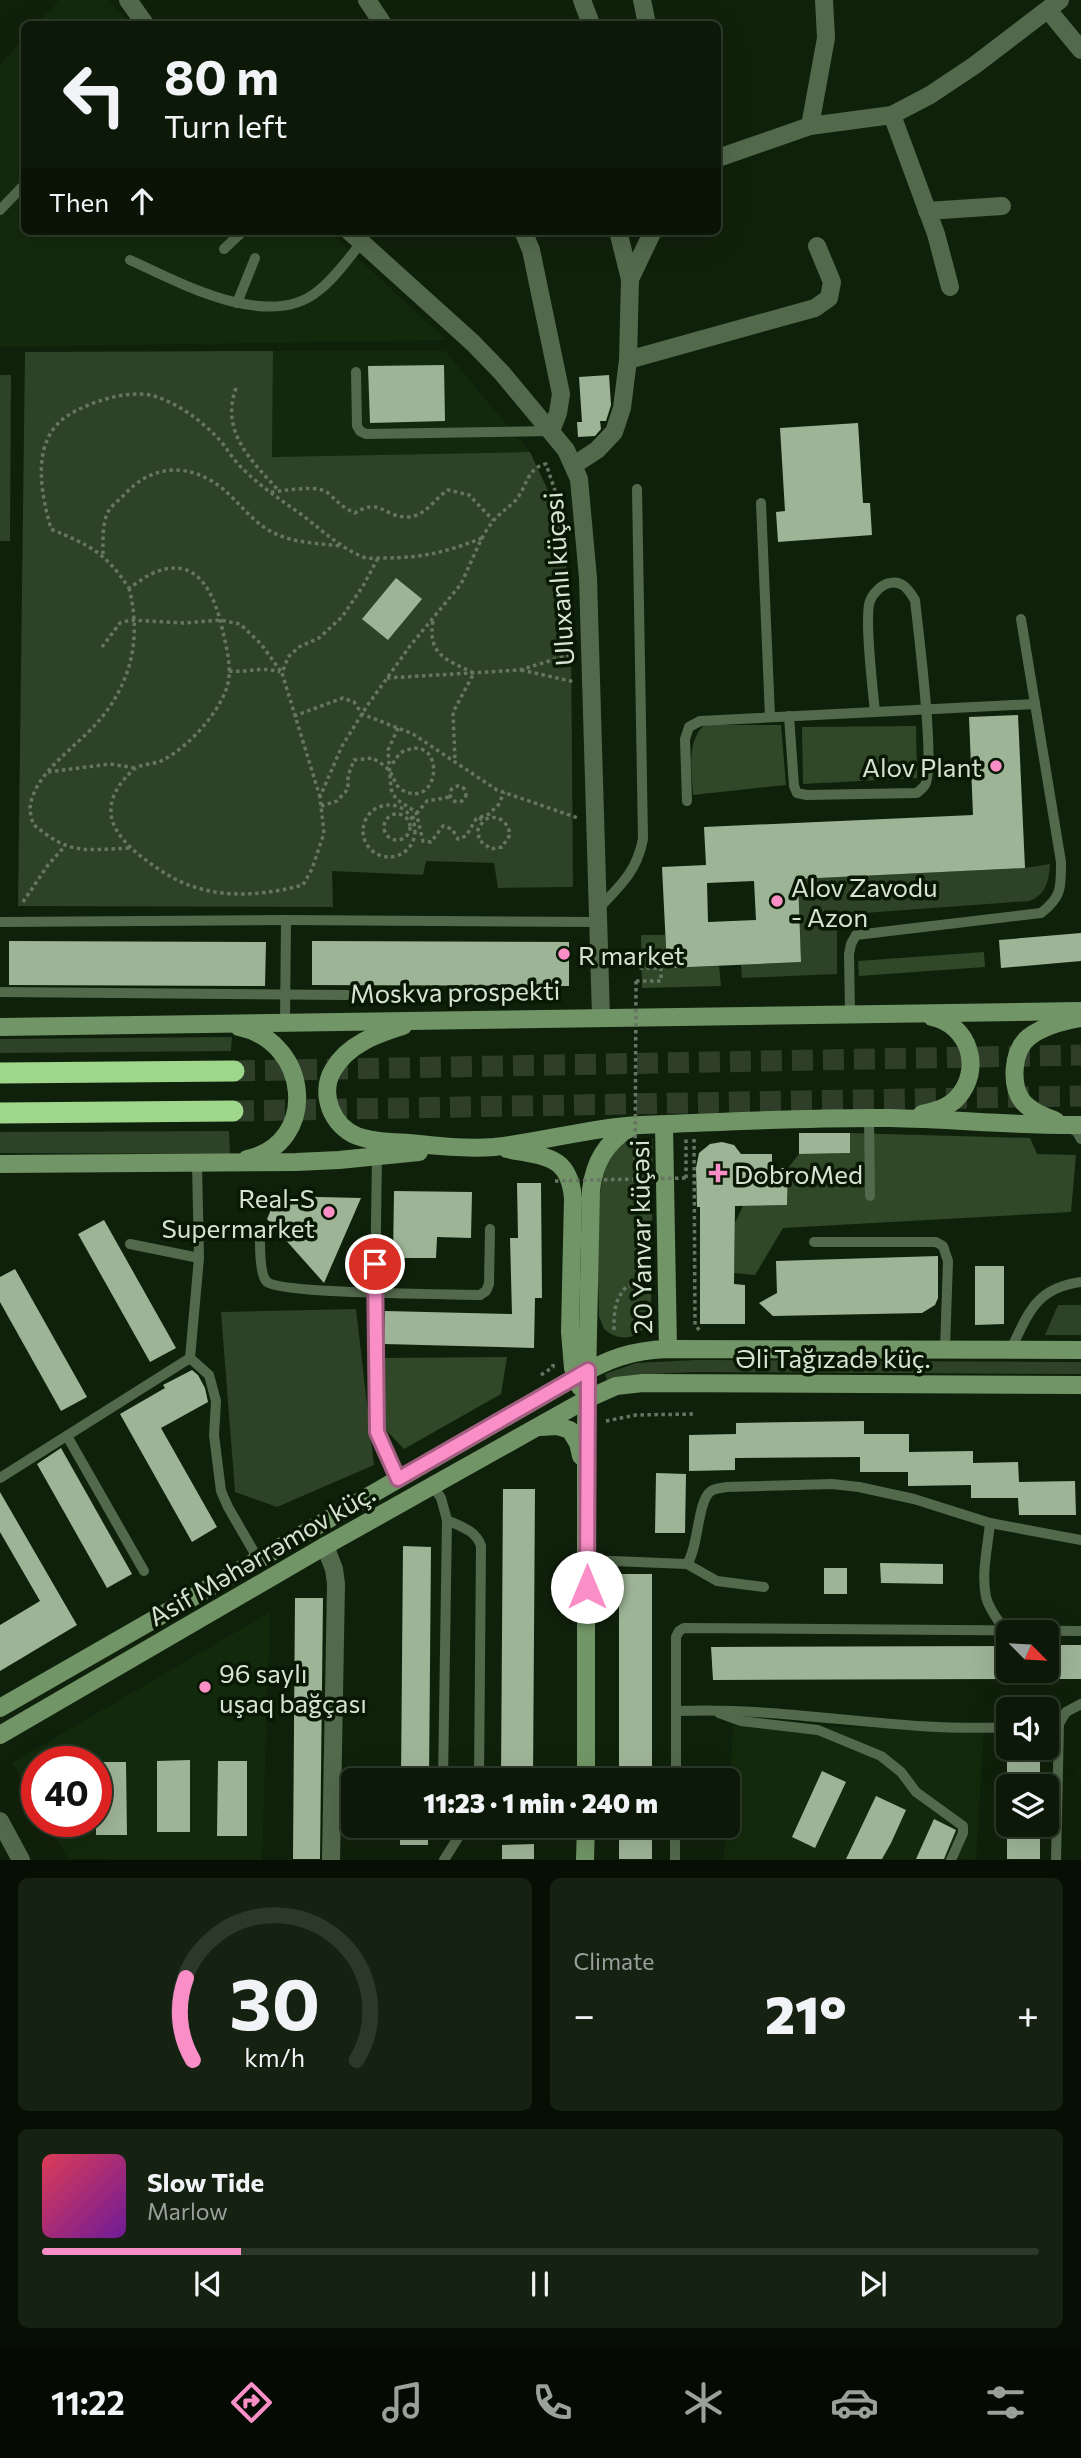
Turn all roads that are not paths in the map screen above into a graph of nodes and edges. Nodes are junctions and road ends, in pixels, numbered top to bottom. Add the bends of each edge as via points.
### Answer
1 (128, 0) edge
2 (367, 0) edge
3 (582, 0) edge
4 (642, 0) edge
5 (824, 0) edge
6 (1054, 5) edge
7 (143, 21) edge
8 (381, 21) edge
9 (590, 21) edge
10 (646, 21) edge
11 (1081, 50) edge
12 (892, 115) junction
13 (810, 126) junction
14 (721, 157) edge
15 (21, 188) edge
16 (1002, 205) dead end
17 (0, 210) edge
18 (928, 211) junction
19 (239, 235) edge
20 (525, 235) edge
21 (619, 235) edge
22 (651, 235) edge
23 (355, 237) edge
24 (817, 246) dead end
25 (224, 249) dead end
26 (255, 258) dead end
27 (130, 260) dead end
28 (630, 279) junction
29 (950, 287) dead end
30 (237, 303) junction
31 (628, 360) junction
32 (356, 372) dead end
33 (551, 431) junction
34 (574, 465) junction
35 (637, 489) dead end
36 (761, 503) dead end
37 (1021, 619) dead end
38 (1035, 704) junction
39 (926, 709) junction
40 (874, 712) junction
41 (789, 716) junction
42 (769, 717) junction
43 (687, 801) dead end
44 (598, 916) junction
45 (286, 920) junction
46 (0, 922) edge
47 (0, 992) edge
48 (346, 995) dead end
49 (285, 996) junction
50 (1081, 1011) edge
51 (910, 1012) junction
52 (850, 1013) junction
53 (601, 1017) junction
54 (1081, 1017) edge
55 (424, 1020) junction
56 (285, 1022) junction
57 (218, 1023) junction
58 (0, 1027) edge
59 (234, 1071) tunnel mouth
60 (0, 1073) edge
61 (233, 1111) tunnel mouth
62 (0, 1113) edge
63 (869, 1118) junction
64 (894, 1118) junction
65 (664, 1125) junction
66 (1073, 1125) edge
67 (634, 1126) junction
68 (1081, 1139) edge
69 (494, 1147) junction
70 (456, 1148) junction
71 (377, 1156) junction
72 (227, 1163) junction
73 (0, 1164) edge
74 (197, 1164) junction
75 (870, 1196) dead end
76 (490, 1229) dead end
77 (260, 1230) dead end
78 (814, 1242) dead end
79 (130, 1244) dead end
80 (199, 1258) junction
81 (1081, 1282) edge
82 (375, 1292) junction
83 (668, 1349) junction
84 (945, 1349) junction
85 (1011, 1349) junction
86 (1081, 1350) edge
87 (190, 1358) junction
88 (582, 1373) junction
89 (1081, 1385) edge
90 (587, 1399) junction
91 (543, 1424) junction
92 (67, 1436) junction
93 (0, 1479) edge
94 (398, 1479) junction
95 (433, 1486) junction
96 (587, 1499) junction
97 (447, 1520) junction
98 (990, 1523) junction
99 (1081, 1540) edge
100 (325, 1546) junction
101 (258, 1559) junction
102 (587, 1560) junction
103 (687, 1564) junction
104 (144, 1571) dead end
105 (764, 1587) dead end
106 (997, 1620) edge
107 (996, 1632) edge
108 (1059, 1632) edge
109 (1081, 1632) edge
110 (1081, 1704) edge
111 (0, 1708) edge
112 (709, 1709) junction
113 (677, 1711) junction
114 (1059, 1724) edge
115 (996, 1727) edge
116 (0, 1735) edge
117 (1058, 1760) edge
118 (443, 1768) edge
119 (479, 1768) edge
120 (586, 1768) edge
121 (676, 1768) edge
122 (0, 1821) edge
123 (456, 1838) edge
124 (586, 1838) edge
125 (675, 1838) edge
126 (21, 1860) edge
127 (331, 1860) edge
128 (444, 1860) edge
129 (586, 1860) edge
130 (675, 1860) edge
131 (951, 1860) edge
132 (1056, 1860) edge

1 - 7 street
2 - 8 street
3 - 9 street
4 - 10 street
5 - 13 street via 826,38
6 - 11 street
6 - 12 street via 975,65
12 - 13 street
12 - 18 street
13 - 14 street
15 - 17 lane
16 - 18 street
18 - 29 street
19 - 25 lane
20 - 33 street via 561,394
21 - 28 street
22 - 28 street
23 - 30 lane via 318,292 306,299 286,305
23 - 33 street, Uluxanlı küçəsi via 473,343
24 - 31 street via 832,282 829,298 815,308
26 - 30 lane
27 - 30 lane
28 - 31 street
31 - 34 street via 614,432
32 - 33 lane via 356,426 366,434
33 - 34 street, Uluxanlı küçəsi
34 - 44 street, Uluxanlı küçəsi via 582,501 588,578
35 - 44 lane via 643,839 634,868
36 - 42 lane
37 - 38 lane
38 - 39 lane
38 - 52 lane via 1061,862 1055,903 1041,913 856,935 849,954
39 - 40 lane
39 - 40 lane via 915,600 905,585 893,582 882,586 870,601
39 - 41 lane via 928,773 925,786 917,793 797,793
40 - 41 lane
41 - 42 lane
42 - 43 lane via 700,721 689,727 685,739
44 - 45 lane
44 - 53 street, Uluxanlı küçəsi
45 - 46 lane
45 - 49 lane
47 - 49 lane
48 - 49 lane
49 - 56 lane
50 - 51 main road
51 - 52 main road, Moskva prospekti
51 - 64 main road via 954,1025 969,1049 969,1075 963,1090 944,1107
52 - 53 main road, Moskva prospekti
53 - 55 main road, Moskva prospekti
54 - 66 main road via 1026,1038 1014,1075 1024,1103
55 - 56 main road, Moskva prospekti
55 - 70 main road via 369,1039 342,1056 328,1083 329,1105 334,1117 357,1136
56 - 57 main road, Moskva prospekti
57 - 58 main road, Moskva prospekti
57 - 72 main road via 251,1030 277,1046 295,1078 297,1099 292,1121 269,1150
59 - 60 highway
61 - 62 highway
63 - 64 main road
63 - 65 main road
63 - 75 lane
64 - 66 main road
65 - 67 main road
65 - 83 main road, 20 Yanvar küçəsi
66 - 68 lane
67 - 69 main road
67 - 88 main road via 609,1144 593,1175
69 - 70 main road
69 - 88 main road via 554,1159 569,1177 573,1198 570,1332
70 - 71 main road
71 - 72 main road
71 - 82 lane
72 - 74 main road
73 - 74 main road
74 - 80 lane
76 - 82 lane via 486,1291
77 - 82 lane via 266,1282
78 - 84 lane via 936,1242 943,1246 948,1261
79 - 80 lane
80 - 87 lane
81 - 85 lane via 1064,1284 1031,1307
82 - 94 lane via 377,1432
83 - 84 main road, Əli Tağızadə küç.
83 - 88 main road, Əli Tağızadə küç. via 631,1352
84 - 85 main road, Əli Tağızadə küç.
85 - 86 main road, Əli Tağızadə küç.
87 - 92 lane
87 - 101 lane via 209,1376 216,1401 214,1435 221,1491
88 - 90 main road
88 - 94 main road, Asif Məhərrəmov küç.
89 - 90 main road, Əli Tağızadə küç. via 643,1383 616,1386
90 - 91 main road, Əli Tağızadə küç.
90 - 96 main road
91 - 95 main road, Asif Məhərrəmov küç.
91 - 96 main road via 573,1432
92 - 93 lane
92 - 104 lane
94 - 101 main road, Asif Məhərrəmov küç.
95 - 97 lane
95 - 100 main road, Asif Məhərrəmov küç.
96 - 102 main road
97 - 118 lane
97 - 119 lane via 478,1536 481,1546
98 - 99 lane
98 - 103 lane via 914,1499 832,1483 727,1487 713,1489 703,1500 696,1545
98 - 106 lane via 986,1597
100 - 116 main road, Asif Məhərrəmov küç.
100 - 127 street via 336,1584
101 - 111 main road, Asif Məhərrəmov küç.
102 - 103 lane
102 - 120 main road
103 - 105 lane via 717,1581
107 - 113 lane via 684,1628 676,1637
108 - 109 lane
110 - 114 lane via 1066,1712
112 - 113 lane
112 - 115 lane
112 - 131 lane via 741,1721 818,1730 890,1761 916,1792 963,1826
113 - 121 lane
117 - 132 lane
122 - 126 street
123 - 128 lane
124 - 129 main road
125 - 130 lane

